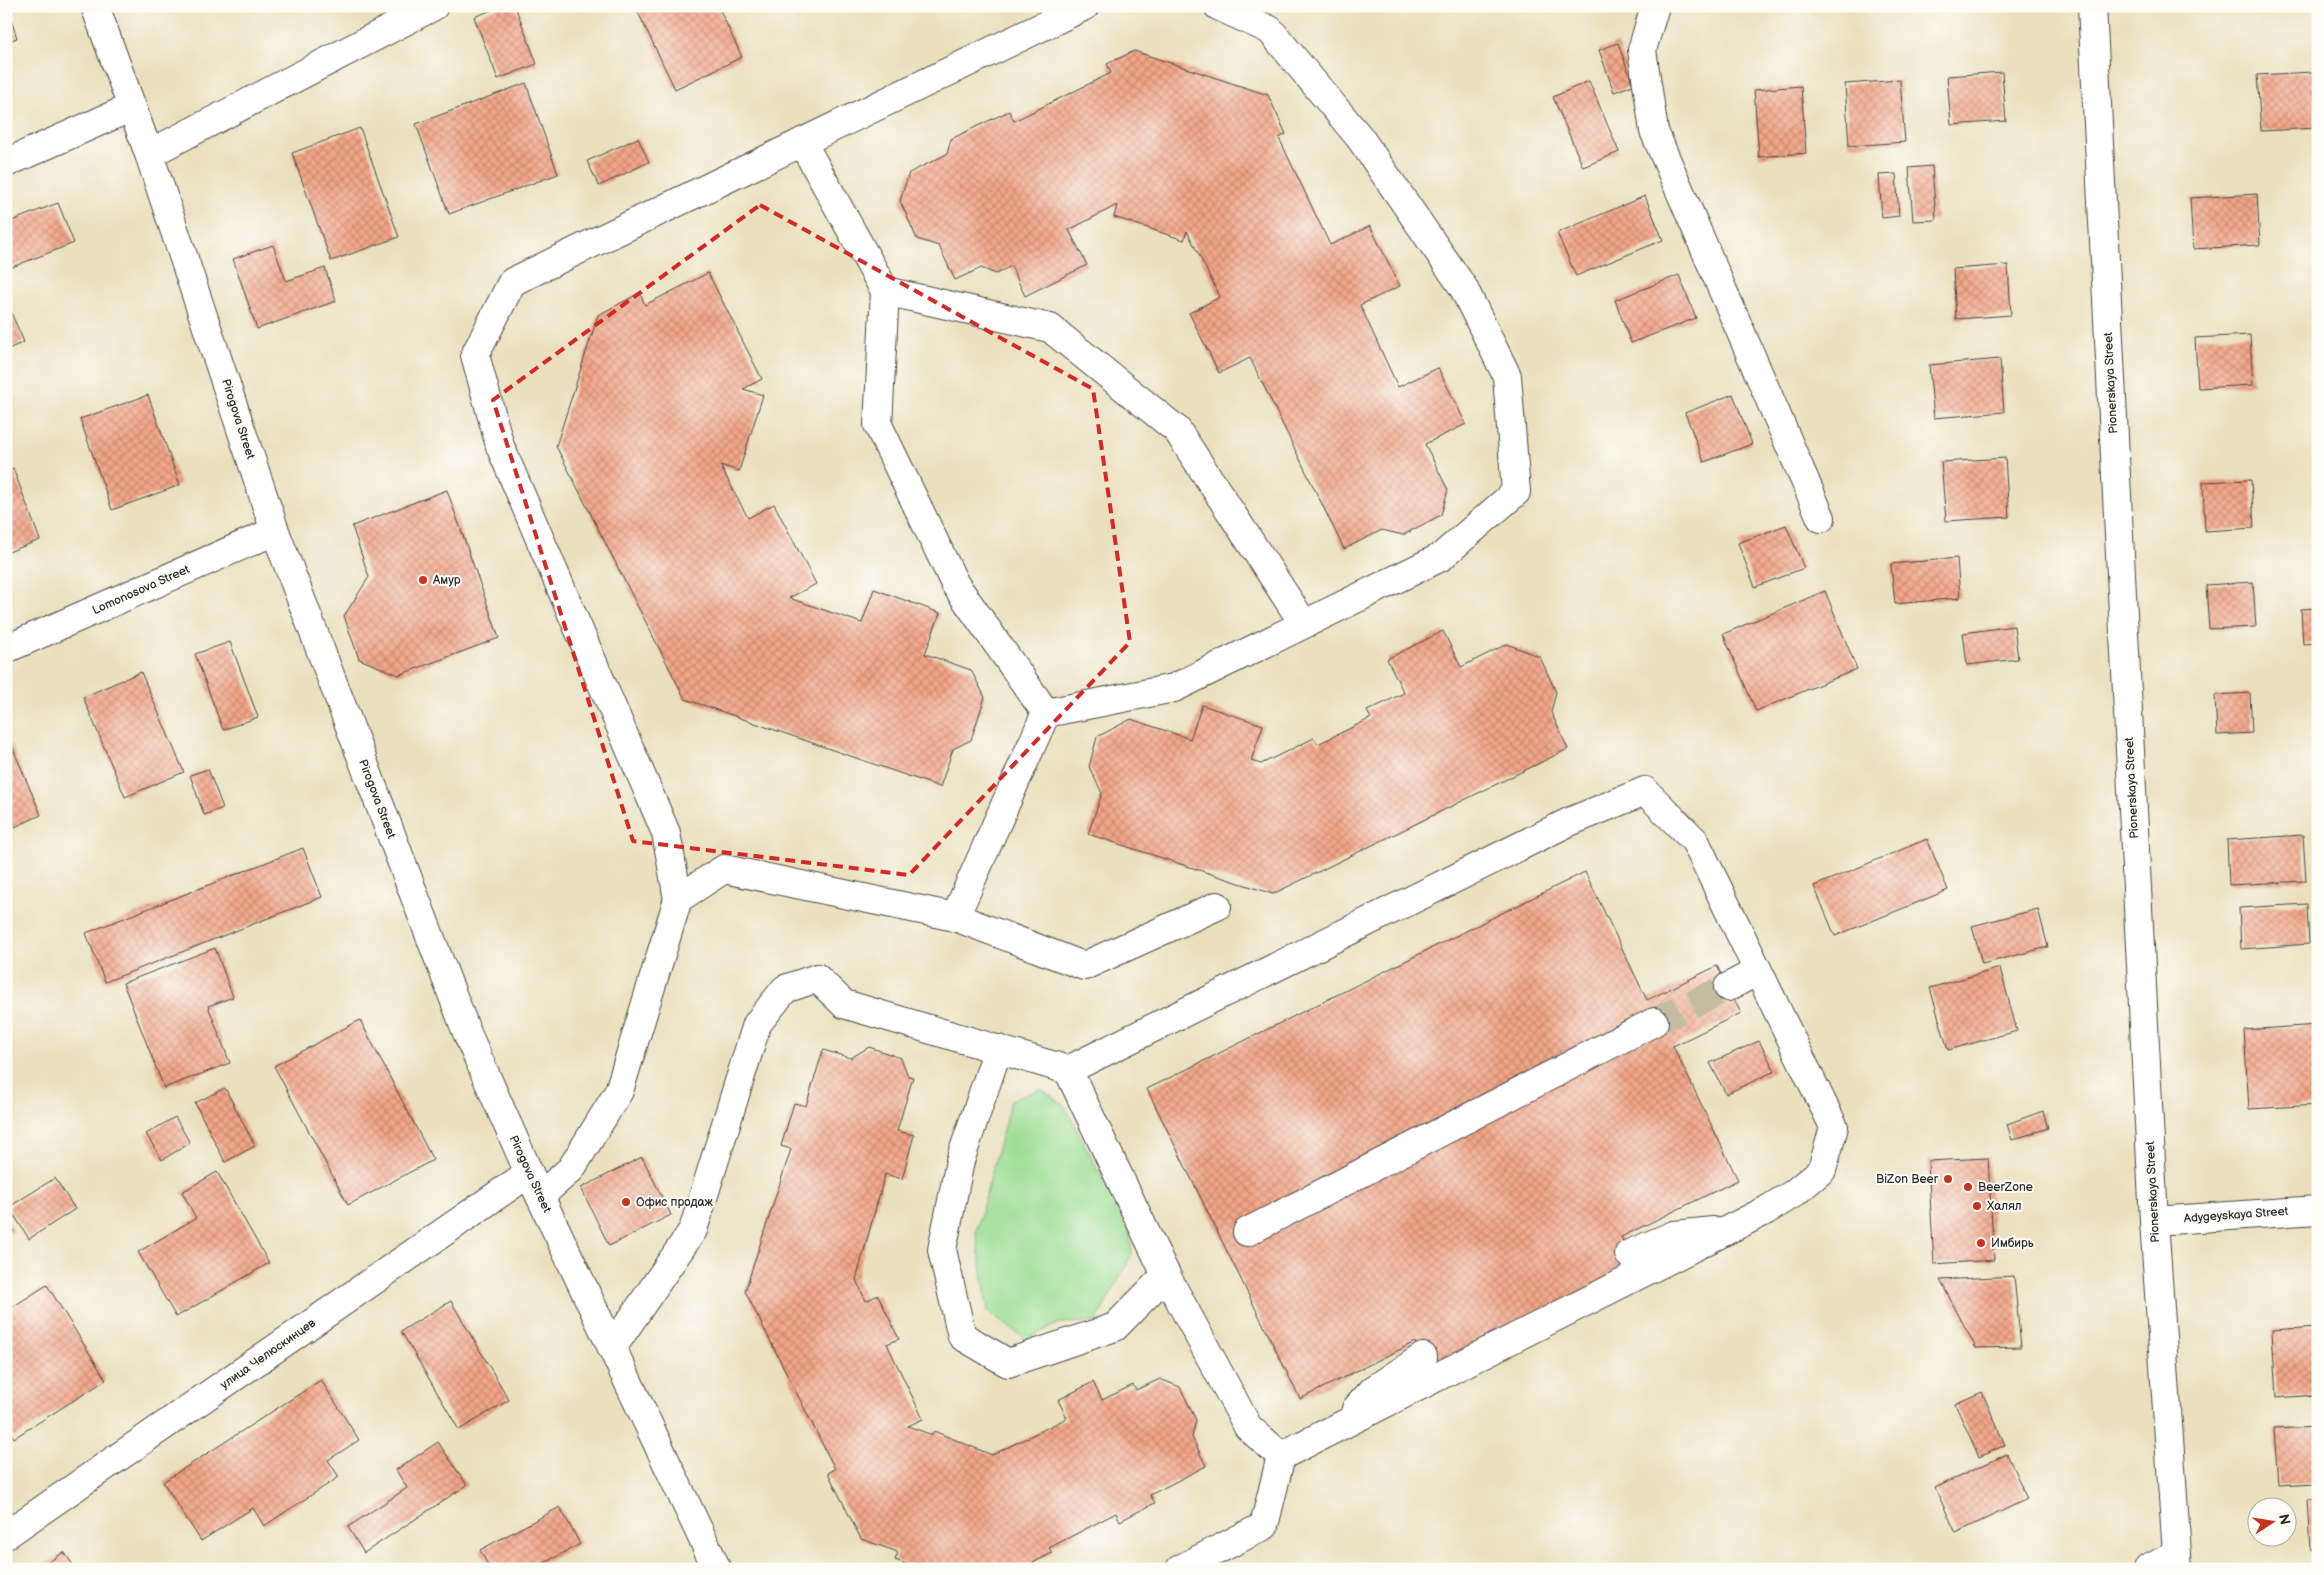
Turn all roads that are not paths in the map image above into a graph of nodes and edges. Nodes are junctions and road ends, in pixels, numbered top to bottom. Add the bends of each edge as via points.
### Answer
1 (95, 6) edge
2 (434, 6) edge
3 (1085, 6) edge
4 (1218, 6) edge
5 (1655, 6) edge
6 (2092, 6) edge
7 (132, 107) junction
8 (802, 142) junction
9 (149, 154) junction
10 (6, 163) edge
11 (885, 291) junction
12 (1821, 518) dead end
13 (275, 531) junction
14 (1304, 624) junction
15 (6, 649) edge
16 (1046, 713) junction
17 (678, 899) junction
18 (1217, 906) dead end
19 (955, 916) junction
20 (1758, 971) junction
21 (1728, 987) tunnel mouth
22 (1654, 1022) tunnel mouth
23 (998, 1049) junction
24 (1068, 1070) junction
25 (535, 1185) junction
26 (2318, 1210) edge
27 (2154, 1221) junction
28 (1730, 1229) junction
29 (1247, 1232) dead end
30 (1629, 1254) dead end
31 (1166, 1275) junction
32 (612, 1348) junction
33 (1422, 1357) dead end
34 (1342, 1426) junction
35 (1281, 1456) junction
36 (6, 1535) edge
37 (2177, 1561) edge
38 (718, 1569) edge
39 (1180, 1569) edge
40 (2148, 1569) edge

1 - 7 street, Pirogova Street
2 - 9 street
3 - 8 street
4 - 14 street via 1270,30 1360,138 1463,287 1507,376 1516,492 1441,557
5 - 12 street via 1642,50 1654,131
6 - 27 street, Pionerskaya Street
7 - 9 street, Pirogova Street
7 - 10 street
8 - 11 street
8 - 17 street via 512,282 475,355 500,446 666,833
9 - 13 street, Pirogova Street
11 - 14 street via 1050,328 1177,430
11 - 16 street via 878,425 955,584
13 - 15 street, Lomonosova Street
13 - 25 street, Pirogova Street via 467,1033
14 - 16 street via 1174,688
16 - 19 street
17 - 19 street via 724,869
17 - 25 street, улица Челюскинцев via 619,1091 571,1169
18 - 19 street via 1084,966
20 - 21 street
20 - 24 street via 1695,841 1645,791 1569,822
20 - 28 street via 1834,1127 1822,1170 1794,1194
22 - 29 street
23 - 24 street
23 - 31 street via 960,1161 942,1250 962,1336 1008,1363 1115,1327
23 - 32 street via 844,1004 817,978 785,989 757,1024 693,1230
24 - 31 street
25 - 32 street, Pirogova Street
25 - 36 street, улица Челюскинцев
26 - 27 street, Adygeyskaya Street
27 - 37 street, Pionerskaya Street
28 - 30 street via 1674,1235
28 - 34 street
31 - 35 street via 1248,1427
32 - 38 street, Pirogova Street
33 - 34 street via 1373,1390
34 - 35 street
35 - 39 street via 1264,1526
37 - 40 street

